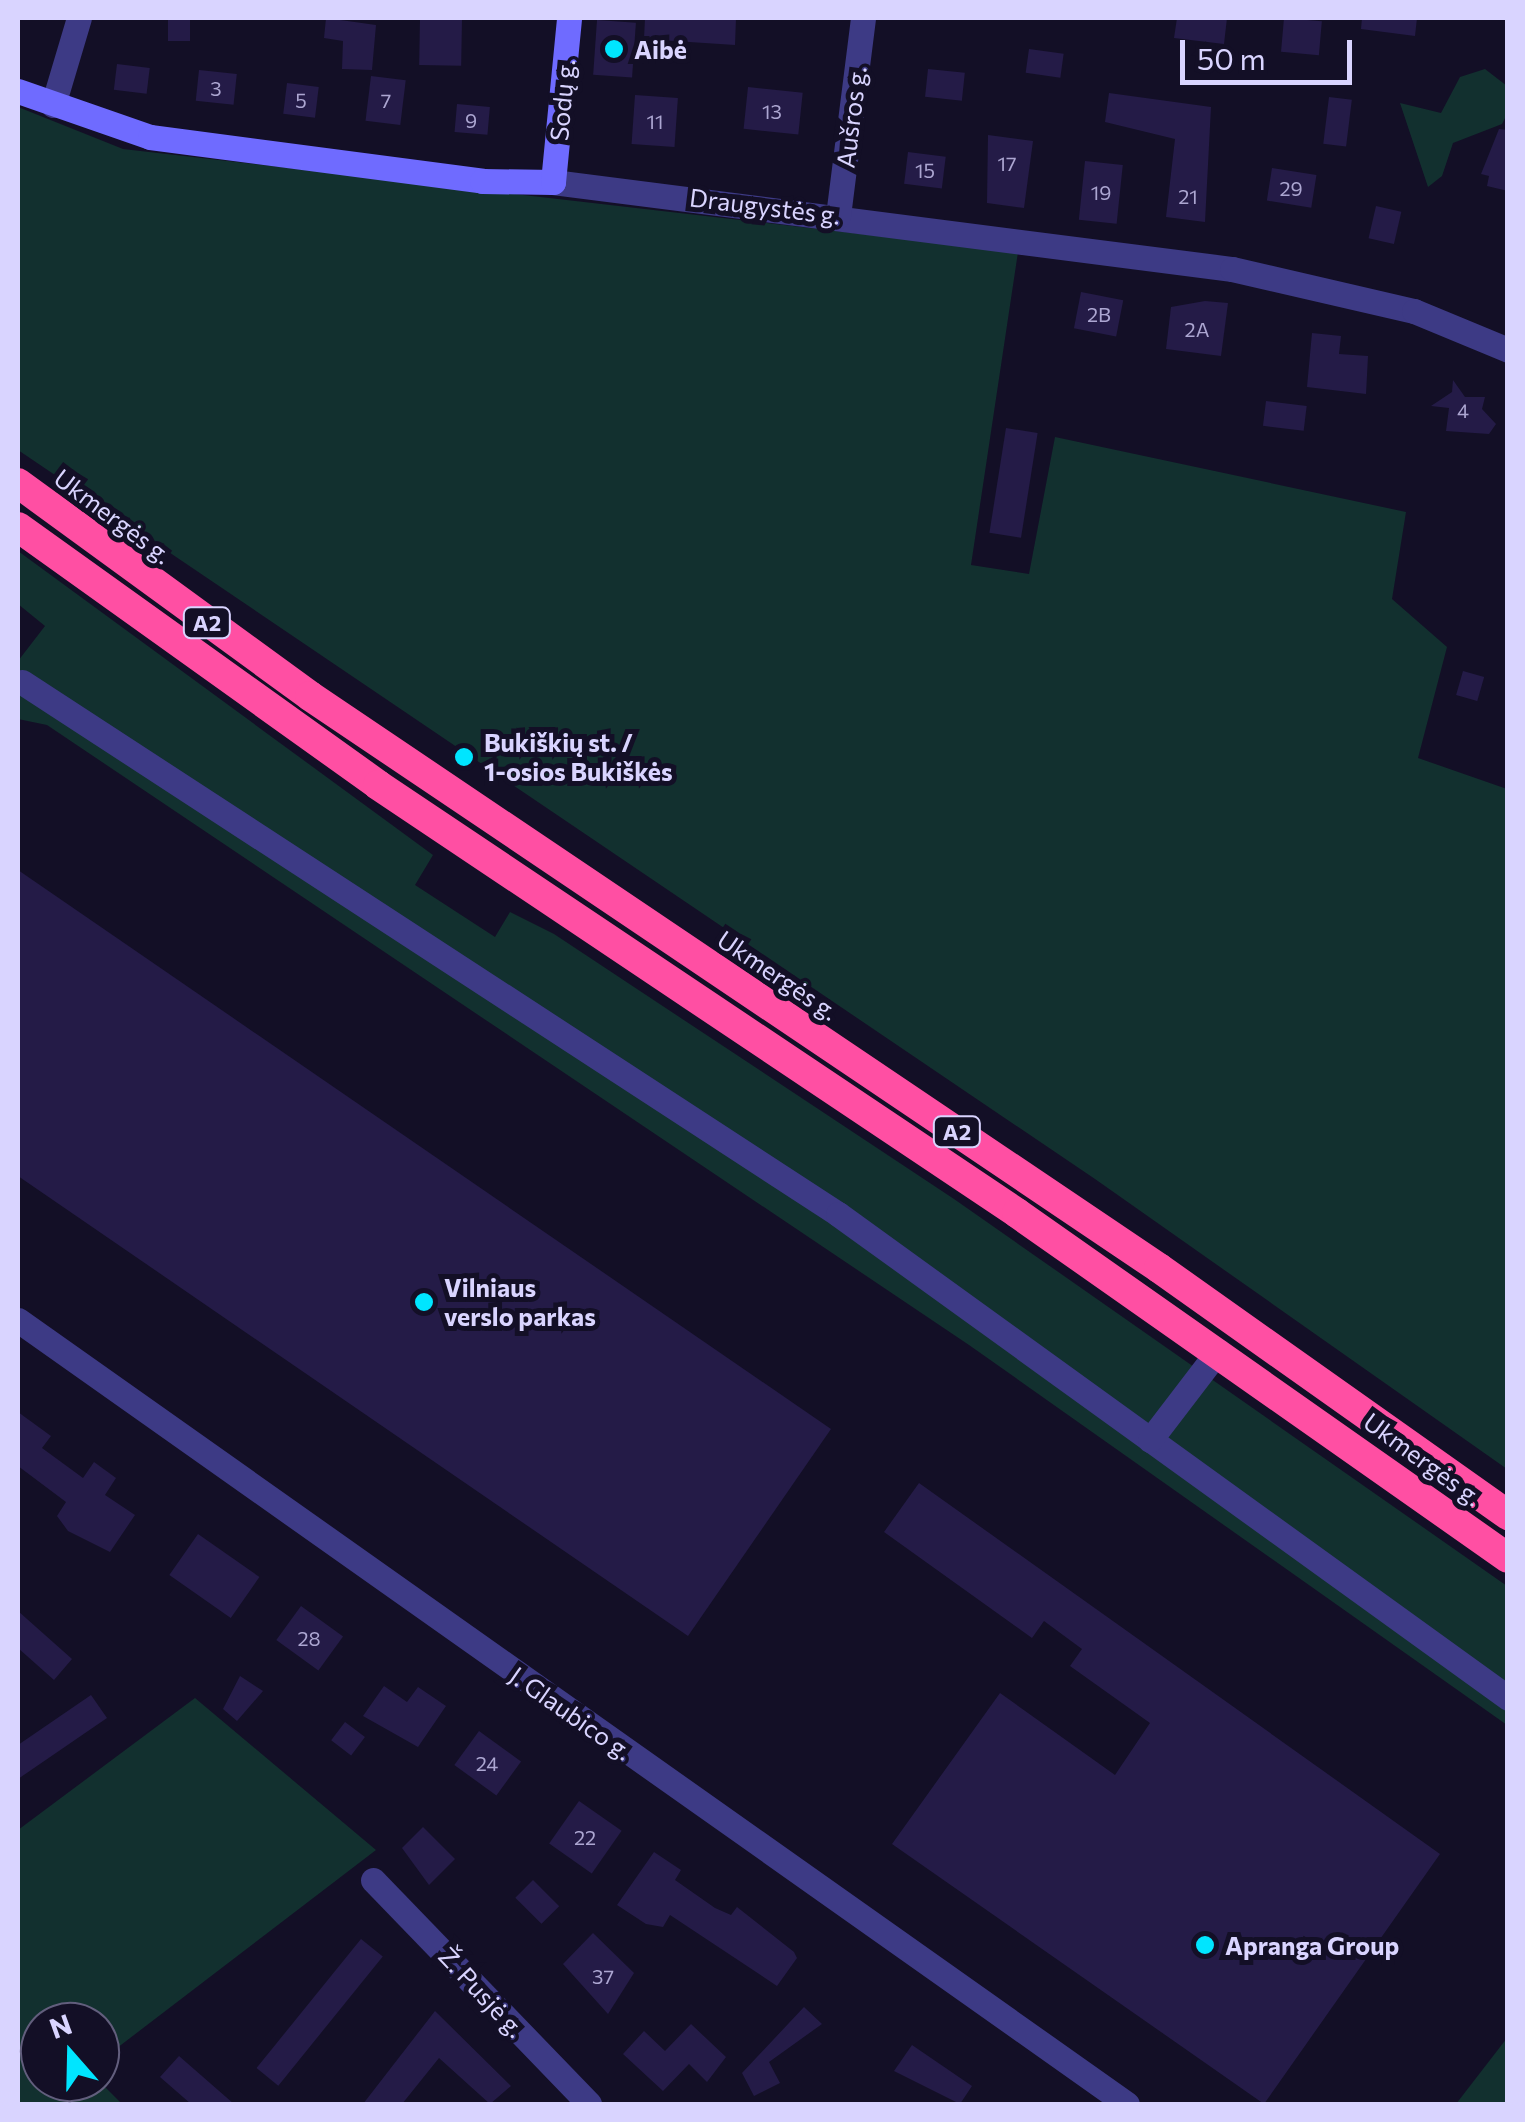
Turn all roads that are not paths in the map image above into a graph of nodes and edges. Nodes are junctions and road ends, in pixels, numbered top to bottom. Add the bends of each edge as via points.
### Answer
1 (79, 18) edge
2 (568, 18) edge
3 (863, 18) edge
4 (18, 91) edge
5 (53, 105) junction
6 (554, 182) junction
7 (838, 216) junction
8 (1508, 350) edge
9 (18, 483) edge
10 (18, 527) edge
11 (22, 682) dead end
12 (18, 1320) edge
13 (1218, 1351) junction
14 (1150, 1440) junction
15 (1508, 1515) edge
16 (1508, 1558) edge
17 (1508, 1698) edge
18 (373, 1880) dead end
19 (589, 2104) edge
20 (1126, 2104) edge

1 - 5 street
2 - 6 street, Sodų g.
3 - 7 street, Aušros g.
4 - 5 street, Draugystės g.
5 - 6 street, Draugystės g. via 150,137 482,182
6 - 7 street, Draugystės g.
7 - 8 street, Draugystės g. via 1232,269 1414,312
9 - 15 highway, Ukmergės g. / A2 via 310,696 1159,1268
10 - 13 highway, Ukmergės g. / A2 via 393,796
11 - 14 street via 838,1214
12 - 20 street, J. Glaubico g.
13 - 14 street
13 - 16 highway, Ukmergės g. / A2
14 - 17 street
18 - 19 street, Ž. Pusjė g.

